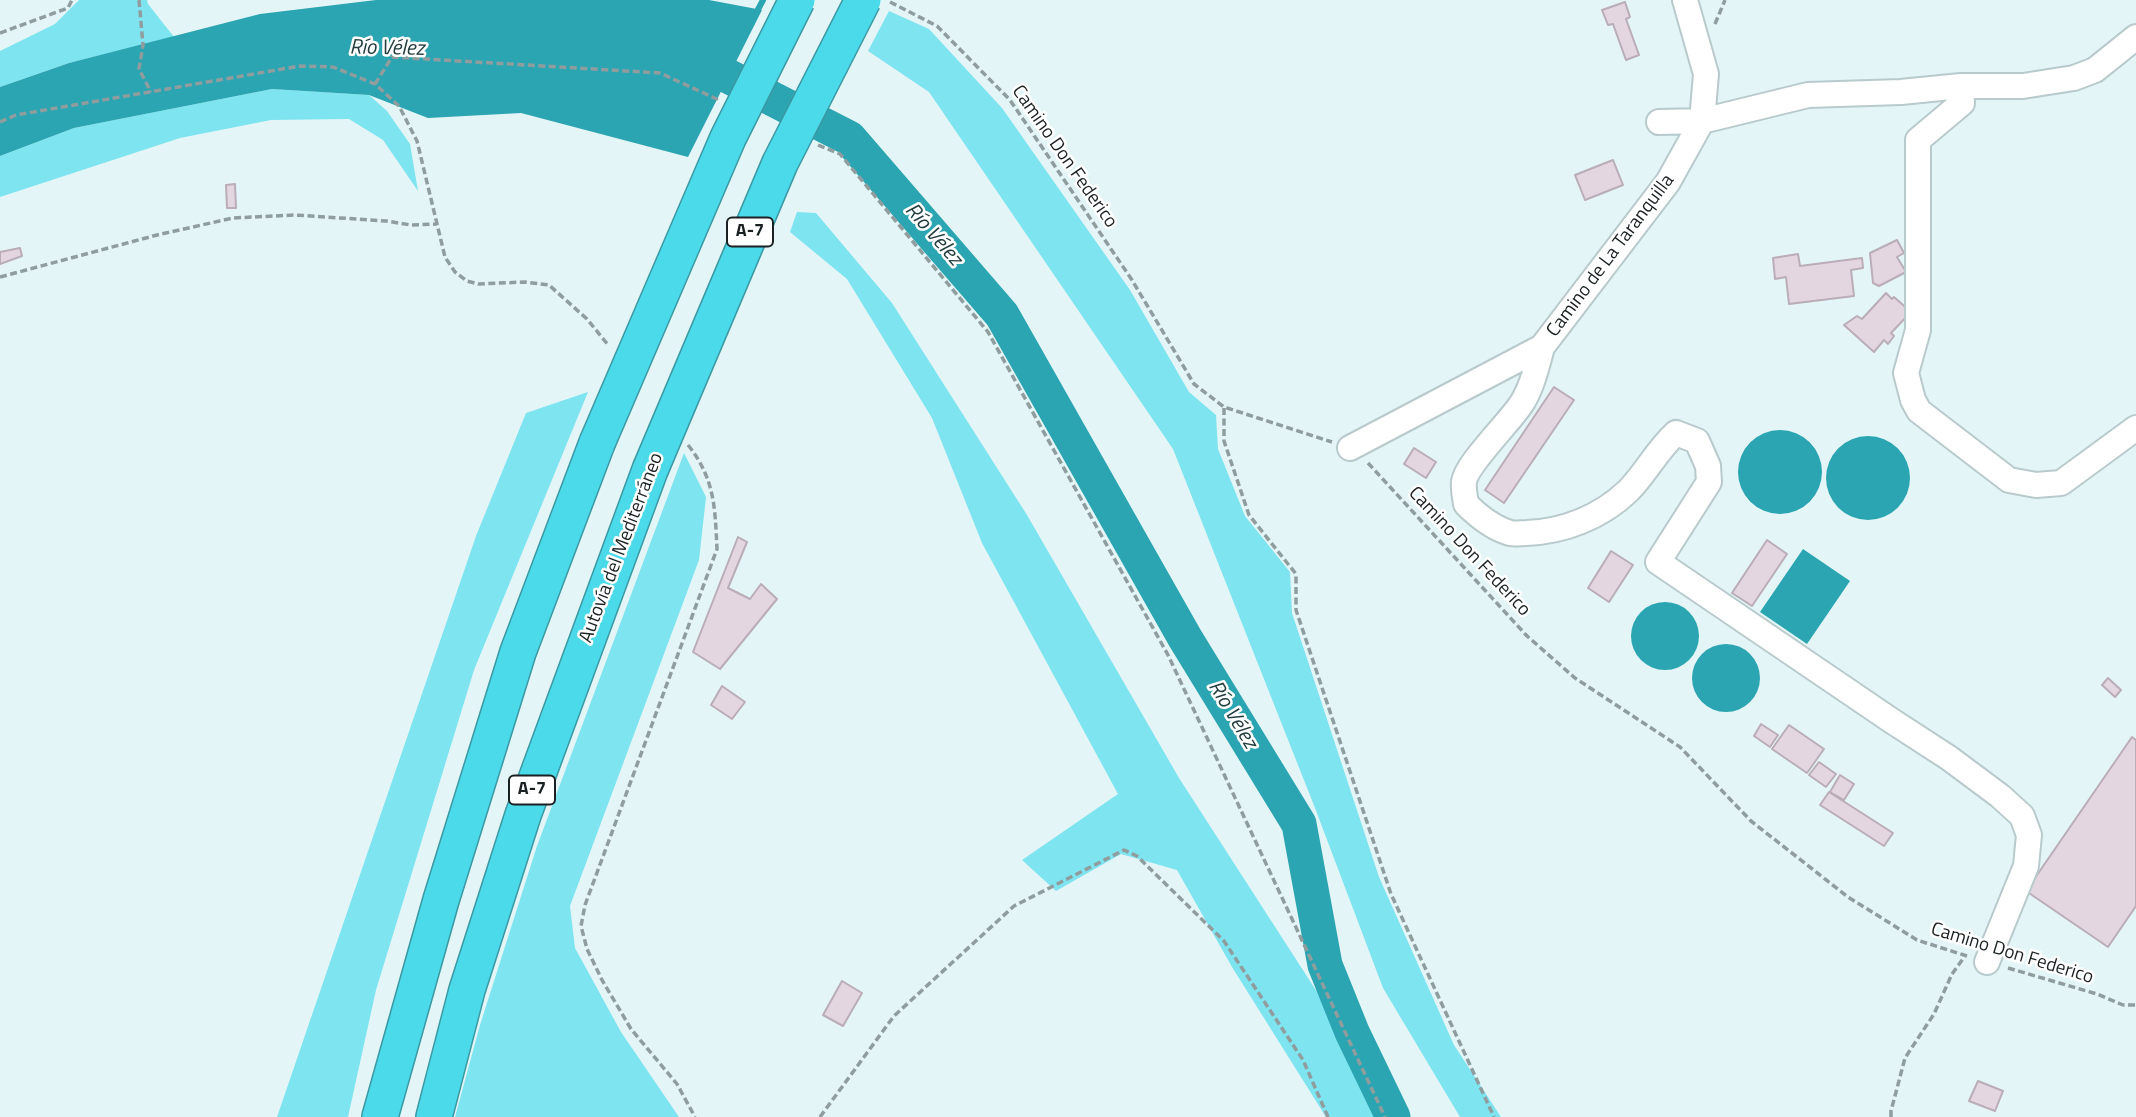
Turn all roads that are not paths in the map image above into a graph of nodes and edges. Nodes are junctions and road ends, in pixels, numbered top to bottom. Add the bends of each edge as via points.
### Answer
1 (797, 0) edge
2 (863, 0) edge
3 (1685, 0) edge
4 (2136, 37) edge
5 (1961, 86) junction
6 (1702, 121) junction
7 (1659, 122) dead end
8 (1542, 347) junction
9 (2136, 428) edge
10 (1350, 448) road end
11 (1976, 959) road end
12 (380, 1117) edge
13 (434, 1117) edge

1 - 12 highway, A-7, bridge via 728,138 597,443 518,652 440,900
2 - 13 highway, Autovía del Mediterráneo / A-7, bridge via 780,163 650,470 523,815 467,990
3 - 6 street, Camino de La Taranquilla via 1706,74
4 - 5 street via 2095,70 2074,78 2024,86
5 - 6 street via 1808,95
5 - 9 street via 1962,103 1918,140 1918,330 1906,373 1913,400 1919,411 2009,480 2036,485 2061,483
6 - 7 street
6 - 8 street, Camino de La Taranquilla via 1668,182
8 - 10 street, Camino de La Taranquilla
8 - 11 street via 1523,402 1464,481 1466,503 1482,519 1511,533 1546,533 1575,525 1605,509 1627,492 1676,433 1698,441 1709,482 1658,562 1949,758 2022,816 2029,835 2026,866

